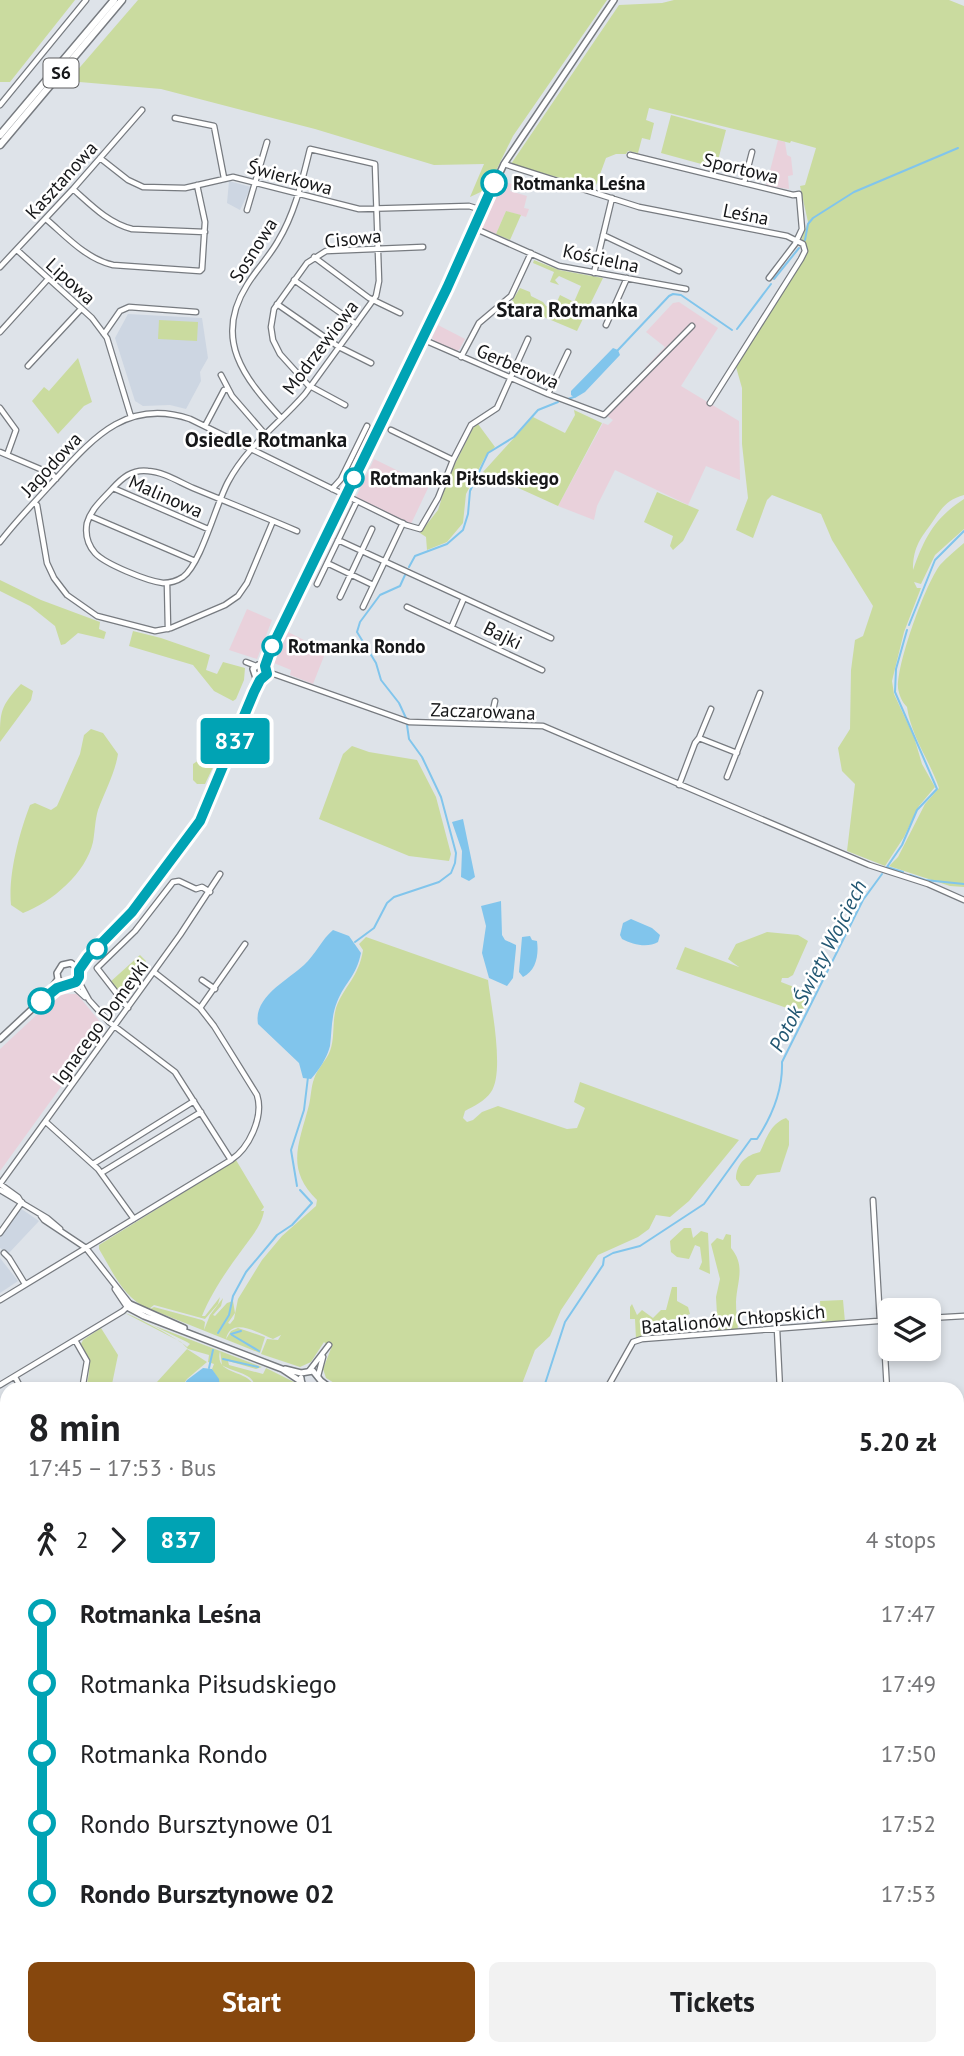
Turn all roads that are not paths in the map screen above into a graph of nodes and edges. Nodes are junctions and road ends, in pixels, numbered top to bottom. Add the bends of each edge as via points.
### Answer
1 (86, 0) edge
2 (114, 0) edge
3 (122, 0) edge
4 (614, 0) edge
5 (1, 101) edge
6 (142, 110) dead end
7 (176, 118) dead end
8 (0, 135) edge
9 (267, 142) dead end
10 (0, 145) edge
11 (752, 152) dead end
12 (630, 155) dead end
13 (100, 158) junction
14 (375, 164) joint
15 (503, 164) junction
16 (224, 178) junction
17 (256, 183) junction
18 (744, 183) junction
19 (197, 185) junction
20 (73, 190) junction
21 (299, 194) junction
22 (612, 198) junction
23 (377, 209) junction
24 (247, 210) dead end
25 (482, 210) junction
26 (46, 219) junction
27 (474, 228) junction
28 (205, 232) junction
29 (603, 236) junction
30 (797, 240) junction
31 (423, 247) dead end
32 (378, 248) junction
33 (17, 250) junction
34 (531, 253) junction
35 (313, 257) junction
36 (0, 267) edge
37 (679, 271) dead end
38 (594, 273) junction
39 (627, 278) junction
40 (769, 278) dead end
41 (48, 279) junction
42 (294, 280) junction
43 (686, 289) dead end
44 (373, 300) junction
45 (277, 304) junction
46 (81, 309) junction
47 (196, 312) dead end
48 (400, 313) dead end
49 (356, 324) junction
50 (606, 325) dead end
51 (692, 326) dead end
52 (0, 332) edge
53 (104, 334) junction
54 (422, 339) junction
55 (528, 339) dead end
56 (339, 347) junction
57 (568, 352) dead end
58 (461, 357) junction
59 (371, 363) dead end
60 (28, 366) dead end
61 (221, 375) dead end
62 (511, 379) junction
63 (310, 387) junction
64 (228, 388) junction
65 (548, 394) junction
66 (710, 403) dead end
67 (345, 405) dead end
68 (0, 408) edge
69 (131, 417) junction
70 (281, 418) junction
71 (205, 426) junction
72 (367, 426) dead end
73 (391, 430) dead end
74 (264, 434) junction
75 (251, 448) junction
76 (0, 452) edge
77 (7, 455) junction
78 (453, 460) junction
79 (56, 479) junction
80 (113, 488) junction
81 (332, 489) junction
82 (346, 496) junction
83 (220, 499) junction
84 (357, 501) junction
85 (34, 503) junction
86 (90, 516) junction
87 (273, 521) junction
88 (403, 523) junction
89 (372, 528) dead end
90 (208, 529) junction
91 (297, 531) dead end
92 (338, 540) junction
93 (0, 542) edge
94 (362, 550) junction
95 (195, 561) junction
96 (385, 561) junction
97 (327, 563) junction
98 (350, 575) junction
99 (167, 583) junction
100 (317, 584) dead end
101 (373, 585) junction
102 (340, 597) dead end
103 (464, 598) junction
104 (363, 607) dead end
105 (407, 607) dead end
106 (452, 626) junction
107 (168, 629) junction
108 (551, 638) dead end
109 (542, 670) dead end
110 (261, 671) junction
111 (760, 693) dead end
112 (495, 701) dead end
113 (711, 709) dead end
114 (450, 713) dead end
115 (492, 715) junction
116 (533, 717) dead end
117 (699, 738) junction
118 (737, 753) junction
119 (727, 777) dead end
120 (679, 785) junction
121 (220, 874) dead end
122 (210, 892) junction
123 (964, 900) edge
124 (245, 944) dead end
125 (77, 967) junction
126 (153, 972) junction
127 (58, 979) junction
128 (202, 979) dead end
129 (78, 980) junction
130 (64, 985) junction
131 (72, 985) junction
132 (215, 989) junction
133 (46, 996) junction
134 (89, 1000) junction
135 (128, 1008) junction
136 (200, 1008) junction
137 (114, 1026) junction
138 (0, 1038) edge
139 (194, 1101) junction
140 (201, 1112) junction
141 (46, 1122) junction
142 (231, 1160) junction
143 (93, 1164) junction
144 (101, 1173) junction
145 (0, 1184) edge
146 (0, 1190) edge
147 (873, 1200) dead end
148 (21, 1202) junction
149 (0, 1218) edge
150 (134, 1219) junction
151 (7, 1223) junction
152 (0, 1233) edge
153 (86, 1248) junction
154 (4, 1253) dead end
155 (26, 1284) junction
156 (879, 1298) edge
157 (0, 1300) edge
158 (129, 1305) junction
159 (964, 1316) edge
160 (941, 1317) edge
161 (878, 1321) edge
162 (777, 1329) junction
163 (75, 1340) junction
164 (329, 1345) dead end
165 (324, 1354) junction
166 (884, 1361) edge
167 (282, 1369) junction
168 (306, 1372) junction
169 (15, 1377) junction
170 (318, 1378) junction
171 (6, 1382) edge
172 (18, 1382) edge
173 (83, 1382) edge
174 (297, 1382) edge
175 (302, 1382) edge
176 (318, 1382) edge
177 (323, 1382) edge
178 (610, 1382) edge
179 (780, 1382) edge
180 (886, 1382) edge

1 - 5 street
2 - 8 highway, S6
3 - 10 highway, S6
4 - 15 main road
6 - 13 street, Kasztanowa
7 - 16 street via 214,126
9 - 17 street
11 - 18 street
12 - 18 street, Sportowa
13 - 19 street, Świerkowa via 140,186
13 - 20 street, Kasztanowa
14 - 21 street, Sosnowa via 310,149
14 - 23 street, Modrzewiowa
15 - 22 street, Leśna
15 - 25 main road
16 - 17 street, Świerkowa
16 - 19 street, Świerkowa
17 - 21 street, Świerkowa
17 - 24 street
18 - 30 street, Sportowa via 799,194 803,225
19 - 28 street
20 - 26 street, Kasztanowa
20 - 28 street via 120,226
21 - 23 street, Świerkowa
21 - 70 street, Sosnowa via 278,243 243,292 233,323 234,347 244,374
22 - 29 street
22 - 30 street, Leśna
23 - 25 street, Świerkowa via 469,206
23 - 32 street, Modrzewiowa
25 - 27 main road
26 - 28 street via 84,252 108,264 200,271
26 - 33 street, Kasztanowa
27 - 34 street, Kościelna
27 - 54 main road
29 - 37 street
29 - 38 street
30 - 40 street
30 - 66 street via 804,253
31 - 32 street, Cisowa
32 - 35 street, Cisowa via 332,250
32 - 44 street, Modrzewiowa via 379,285
33 - 36 street, Kasztanowa
33 - 41 street, Lipowa
34 - 38 street, Kościelna via 559,266
34 - 58 street via 511,296 479,323
35 - 42 street, Cisowa
35 - 44 street
38 - 39 street, Kościelna
39 - 43 street, Kościelna
39 - 50 street
41 - 46 street, Lipowa
41 - 52 street
42 - 45 street, Cisowa
42 - 49 street
44 - 48 street
44 - 49 street, Modrzewiowa
45 - 56 street
45 - 63 street, Cisowa via 271,321 274,340 280,354
46 - 53 street, Lipowa
46 - 60 street
47 - 53 street via 129,307
49 - 56 street, Modrzewiowa
51 - 65 street, Gerberowa via 604,415
53 - 69 street
54 - 58 street, Gerberowa
54 - 82 main road
55 - 62 street
56 - 59 street
56 - 63 street, Modrzewiowa
57 - 65 street
58 - 62 street, Gerberowa
61 - 64 street
62 - 65 street, Gerberowa
62 - 78 street via 497,408 471,425
63 - 67 street, Cisowa
63 - 70 street, Modrzewiowa
64 - 71 street
64 - 74 street
68 - 77 street via 16,430
69 - 71 street via 172,414
69 - 79 street, Jagodowa via 99,434
70 - 74 street, Modrzewiowa
71 - 75 street
72 - 81 street
73 - 78 street
74 - 75 street, Modrzewiowa
75 - 81 street
75 - 83 street, Modrzewiowa
76 - 77 street
77 - 79 street
78 - 88 street via 421,527
79 - 85 street, Jagodowa
80 - 83 street via 130,474 150,471
80 - 86 street
80 - 90 street, Malinowa
81 - 82 street
82 - 84 street
82 - 110 main road
83 - 87 street
83 - 90 street, Modrzewiowa
84 - 88 street
84 - 92 street
85 - 93 street, Jagodowa
85 - 107 street via 47,564 67,595 110,620 147,630
86 - 95 street
86 - 99 street via 88,538 101,559
87 - 91 street
87 - 107 street via 238,596
88 - 96 street
89 - 94 street
90 - 95 street, Modrzewiowa
92 - 94 street, Bajki
92 - 97 street
94 - 96 street, Bajki
94 - 98 street
95 - 99 street via 180,579
96 - 101 street
96 - 103 street, Bajki
97 - 98 street
97 - 100 street
98 - 101 street
98 - 102 street
99 - 107 street
101 - 104 street
103 - 106 street
103 - 108 street, Bajki
105 - 106 street, Bajki
106 - 109 street, Bajki
110 - 120 street, Zaczarowana via 409,723 543,726
110 - 125 main road via 196,828 132,912
111 - 118 street
112 - 115 street
113 - 117 street
114 - 115 street
115 - 116 street
117 - 118 street
117 - 120 street
118 - 119 street
120 - 123 street, Zaczarowana
121 - 122 street, Ignacego Domeyki
122 - 126 street, Ignacego Domeyki
122 - 135 street via 173,882 135,931 97,968
124 - 132 street
125 - 127 main road via 62,965
125 - 129 main road
126 - 135 street, Ignacego Domeyki
126 - 136 street
127 - 130 main road
127 - 133 main road
128 - 132 street
129 - 131 main road
129 - 134 street
130 - 131 main road
130 - 133 main road
131 - 134 street
132 - 136 street
133 - 138 main road
134 - 137 street
135 - 137 street, Ignacego Domeyki
136 - 142 street via 259,1103 255,1125
137 - 139 street via 172,1069
137 - 141 street, Ignacego Domeyki
139 - 140 street
139 - 143 street
140 - 142 street
140 - 144 street
141 - 143 street
141 - 145 street, Ignacego Domeyki
142 - 150 street
143 - 144 street
144 - 150 street
145 - 148 street
146 - 148 street
147 - 156 street
148 - 151 street
148 - 153 street
149 - 151 street
150 - 153 street
151 - 152 street
153 - 155 street
153 - 158 street
154 - 155 street
155 - 157 street
158 - 163 street
158 - 167 main road
159 - 160 street
161 - 162 street, Batalionów Chłopskich
162 - 178 street, Batalionów Chłopskich via 644,1338 633,1342
162 - 179 street
163 - 169 street
163 - 173 street via 87,1361
164 - 165 street
165 - 168 street
165 - 170 street
166 - 180 street
167 - 168 main road
167 - 174 main road
168 - 170 main road
168 - 175 main road
169 - 171 street
169 - 172 street
170 - 176 main road
170 - 177 main road

